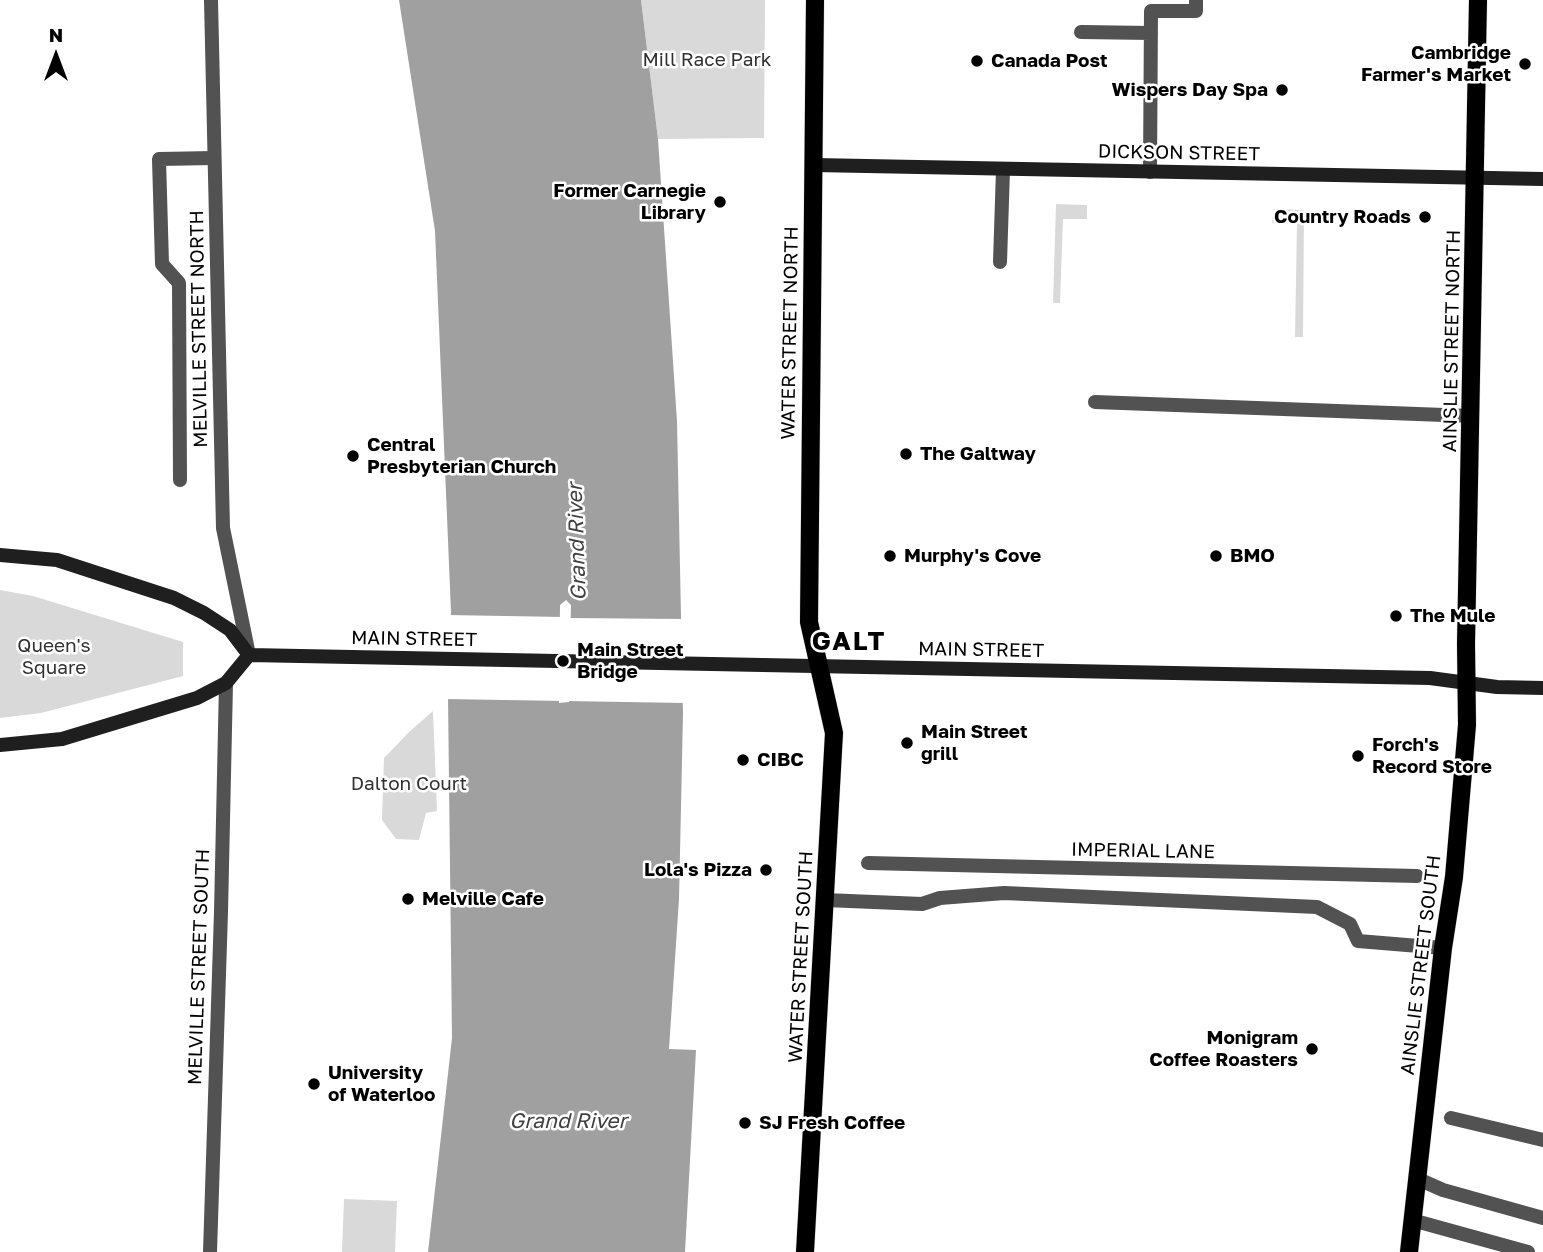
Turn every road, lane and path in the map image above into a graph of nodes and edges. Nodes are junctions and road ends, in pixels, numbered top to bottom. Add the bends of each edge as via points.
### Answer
1 (211, 0) edge
2 (815, 0) edge
3 (1196, 0) edge
4 (1478, 0) edge
5 (1081, 32) dead end
6 (1151, 33) junction
7 (214, 158) junction
8 (814, 165) junction
9 (1003, 170) junction
10 (1150, 172) junction
11 (1475, 178) junction
12 (1543, 179) edge
13 (1000, 262) dead end
14 (1095, 402) dead end
15 (1471, 416) junction
16 (180, 480) dead end
17 (0, 555) edge
18 (249, 655) junction
19 (819, 666) junction
20 (226, 682) junction
21 (1466, 682) junction
22 (1543, 688) edge
23 (0, 745) edge
24 (868, 863) dead end
25 (1417, 876) dead end
26 (825, 900) junction
27 (1443, 948) junction
28 (1451, 1118) dead end
29 (1543, 1140) edge
30 (1418, 1179) junction
31 (1543, 1218) edge
32 (1412, 1220) junction
33 (1493, 1247) edge
34 (209, 1252) edge
35 (805, 1252) edge
36 (1409, 1252) edge
37 (1528, 1252) edge

1 - 7 street, MELVILLE STREET NORTH
2 - 8 main road, WATER STREET NORTH
3 - 6 street via 1196,11 1151,11
4 - 11 main road, AINSLIE STREET NORTH
5 - 6 street
6 - 10 street
7 - 16 street via 159,159 162,264 179,283
7 - 18 street, MELVILLE STREET NORTH via 223,528
8 - 9 street, DICKSON STREET
8 - 19 main road, WATER STREET NORTH via 809,622
9 - 10 street, DICKSON STREET
9 - 13 street
10 - 11 street, DICKSON STREET
11 - 12 street, DICKSON STREET
11 - 15 main road, AINSLIE STREET NORTH
14 - 15 street
15 - 21 main road, AINSLIE STREET NORTH
17 - 18 street via 57,560 174,598 230,630
18 - 19 street, MAIN STREET
18 - 20 street
19 - 21 street, MAIN STREET
19 - 26 main road, WATER STREET SOUTH via 834,733
20 - 23 street via 197,698 62,739
20 - 34 street, MELVILLE STREET SOUTH
21 - 22 street, MAIN STREET
21 - 27 main road, AINSLIE STREET SOUTH via 1454,877
24 - 25 street, IMPERIAL LANE
26 - 27 street via 922,904 940,898 1004,893 1317,907 1349,924 1358,940
26 - 35 main road, WATER STREET SOUTH
27 - 30 main road, AINSLIE STREET SOUTH
28 - 29 street
30 - 31 street
30 - 32 main road, AINSLIE STREET SOUTH
32 - 33 street
32 - 36 main road, AINSLIE STREET SOUTH
33 - 37 street

